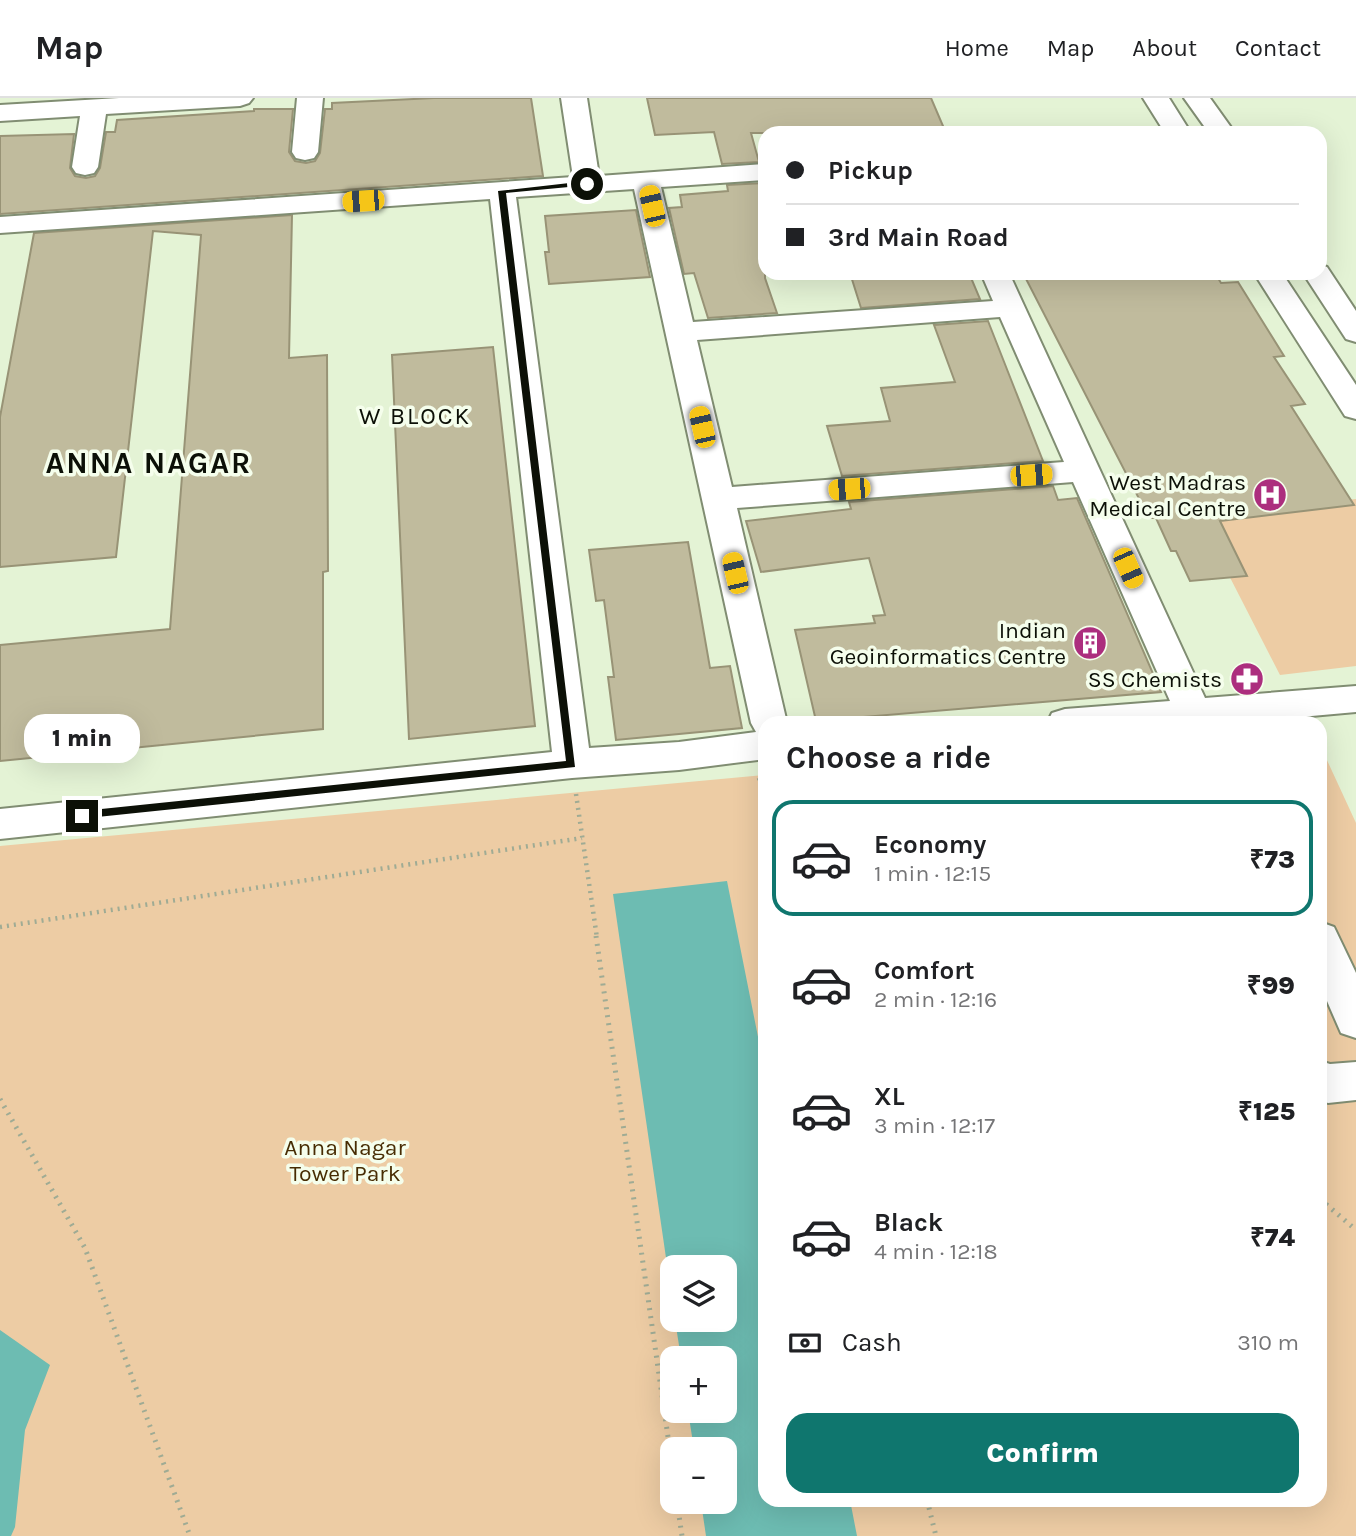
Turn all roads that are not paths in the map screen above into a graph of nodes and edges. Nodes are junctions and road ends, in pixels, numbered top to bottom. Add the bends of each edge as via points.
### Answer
1 (240, 98) edge
2 (310, 98) edge
3 (574, 98) edge
4 (1156, 98) edge
5 (1197, 98) edge
6 (94, 107) junction
7 (0, 113) edge
8 (1174, 126) edge
9 (1217, 126) edge
10 (305, 152) dead end
11 (85, 167) dead end
12 (758, 173) edge
13 (646, 181) junction
14 (587, 184) junction
15 (502, 191) junction
16 (0, 225) edge
17 (998, 280) edge
18 (1272, 280) edge
19 (1322, 280) edge
20 (1010, 308) junction
21 (680, 332) junction
22 (1356, 333) edge
23 (1356, 410) edge
24 (1084, 471) junction
25 (718, 499) junction
26 (1356, 699) edge
27 (767, 716) edge
28 (1211, 716) edge
29 (758, 746) edge
30 (572, 764) junction
31 (0, 824) edge
32 (1327, 955) edge
33 (1356, 1020) edge
34 (1356, 1081) edge
35 (1327, 1084) edge

1 - 6 street
2 - 10 street
3 - 14 street
4 - 8 street
5 - 9 street
6 - 7 street
6 - 11 street
12 - 13 street
13 - 14 street
13 - 21 street
14 - 15 street
15 - 16 street
15 - 30 street
17 - 20 street
18 - 23 street
19 - 22 street
20 - 21 street
20 - 24 street
21 - 25 street
24 - 25 street
24 - 28 street
25 - 27 street
26 - 28 street
29 - 30 street
30 - 31 street
32 - 33 street
34 - 35 street

